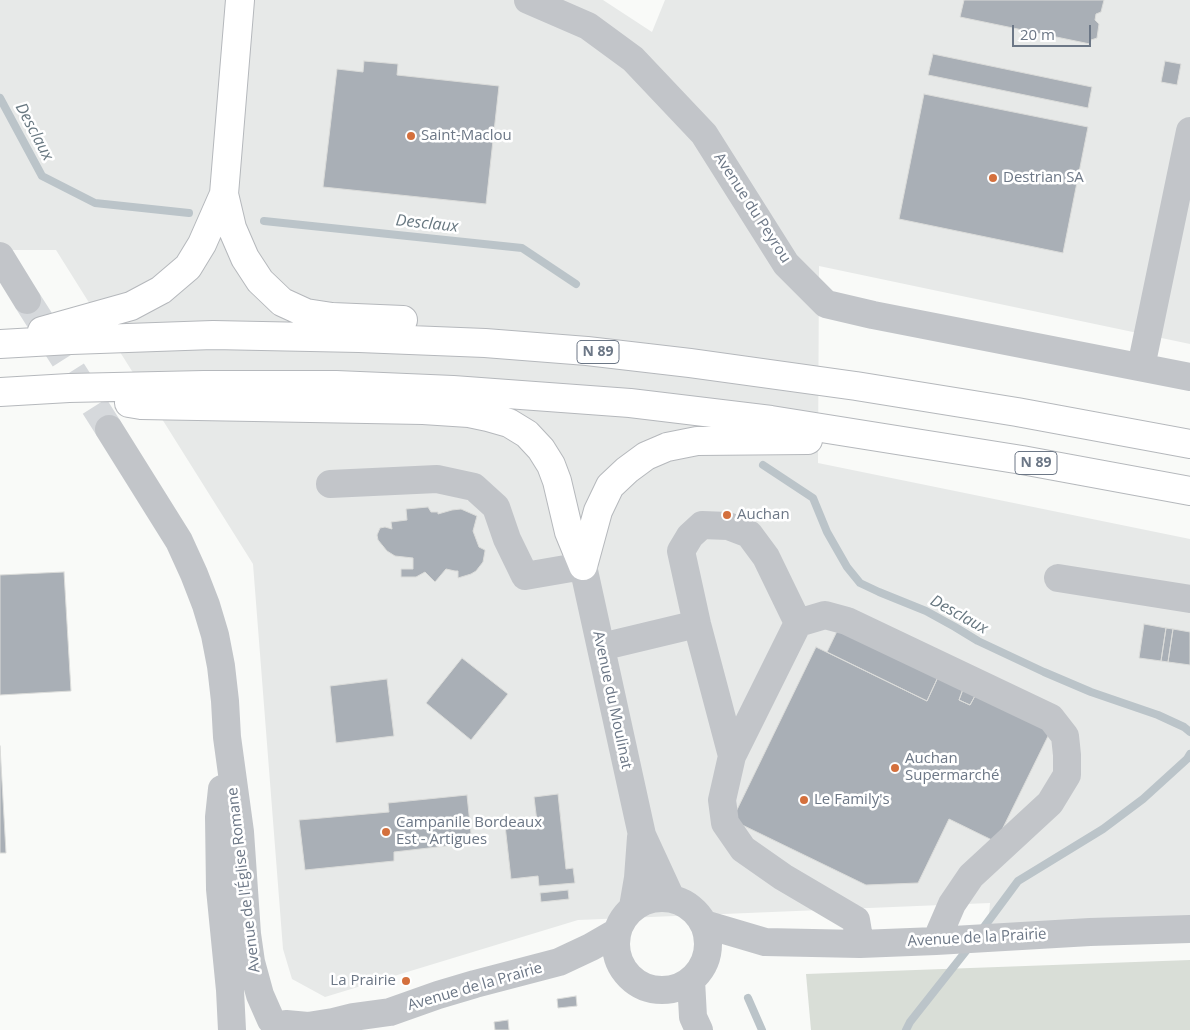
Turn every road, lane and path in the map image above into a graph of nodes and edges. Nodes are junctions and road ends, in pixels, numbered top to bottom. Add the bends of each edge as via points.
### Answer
1 (240, 0) edge
2 (528, 0) edge
3 (1190, 131) edge
4 (224, 194) junction
5 (0, 256) edge
6 (27, 300) tunnel mouth
7 (0, 343) edge
8 (1141, 367) junction
9 (1190, 377) edge
10 (856, 386) junction
11 (69, 388) junction
12 (0, 392) edge
13 (108, 429) tunnel mouth
14 (895, 440) junction
15 (1190, 444) edge
16 (330, 484) dead end
17 (1190, 491) edge
18 (583, 566) junction
19 (1058, 578) dead end
20 (1190, 599) edge
21 (798, 623) junction
22 (697, 624) junction
23 (601, 647) junction
24 (227, 737) junction
25 (732, 756) junction
26 (642, 835) junction
27 (671, 898) junction
28 (633, 908) junction
29 (704, 924) junction
30 (1190, 929) edge
31 (617, 932) junction
32 (765, 942) junction
33 (936, 942) junction
34 (860, 944) junction
35 (559, 962) junction
36 (698, 970) junction
37 (624, 971) junction
38 (660, 990) junction
39 (390, 1012) junction
40 (696, 1023) edge
41 (285, 1025) edge
42 (232, 1030) edge
43 (241, 1030) edge
44 (368, 1030) edge

1 - 4 highway
2 - 8 street, Avenue du Peyrou via 588,26 632,59 704,134 786,264 826,304
3 - 8 street
4 - 7 highway via 188,267 160,290 131,306
4 - 10 highway via 232,228 245,258 260,281 282,302 306,313 629,337 767,357
5 - 6 street
7 - 10 highway, N 89 via 213,335 485,343 690,362
8 - 9 street, Avenue du Peyrou
10 - 15 highway, N 89
11 - 12 highway, N 89
11 - 14 highway, N 89 via 336,385 453,390 630,403 771,420
11 - 18 highway via 140,405 423,410 469,413 509,423 527,434 551,465 569,532
13 - 24 street, Avenue de l'Église Romane via 179,541 200,589 216,635
14 - 17 highway, N 89
14 - 18 highway via 698,441 667,447 646,456 610,486 598,511
16 - 18 street via 437,479 474,487 496,507 525,576
18 - 23 street, Avenue du Moulinat
19 - 20 street
21 - 22 street via 766,557 748,534 728,526 702,525 690,536 681,552
21 - 25 street
21 - 33 street via 825,614 847,621 1051,718 1065,736 1067,775 1050,803 971,876 952,904
22 - 23 street
22 - 25 street
23 - 26 street, Avenue du Moulinat
24 - 41 street, Avenue de l'Église Romane via 240,832 251,962 260,995
24 - 42 street, Avenue de l'Église Romane via 219,817 220,889
25 - 34 street via 722,800 725,823 743,849 856,920
26 - 27 street, Avenue du Moulinat
26 - 28 street, Avenue du Moulinat
27 - 28 street, Avenue de la Prairie via 646,900
27 - 29 street via 687,905
28 - 31 street, Avenue de la Prairie via 622,919
29 - 32 street, Avenue de la Prairie
29 - 36 street via 708,954
30 - 33 street, Avenue de la Prairie
31 - 35 street, Avenue de la Prairie
31 - 37 street via 615,947
32 - 34 street, Avenue de la Prairie
32 - 36 street, Avenue de la Prairie
33 - 34 street, Avenue de la Prairie
35 - 37 street, Avenue de la Prairie
35 - 39 street, Avenue de la Prairie via 475,984
36 - 38 street, Avenue de la Prairie via 681,986
36 - 40 street
37 - 38 street, Avenue de la Prairie via 638,984
38 - 40 street
39 - 41 street, Avenue de la Prairie via 308,1026
39 - 44 street, Avenue de la Prairie
41 - 43 street, Avenue de la Prairie via 256,1022

